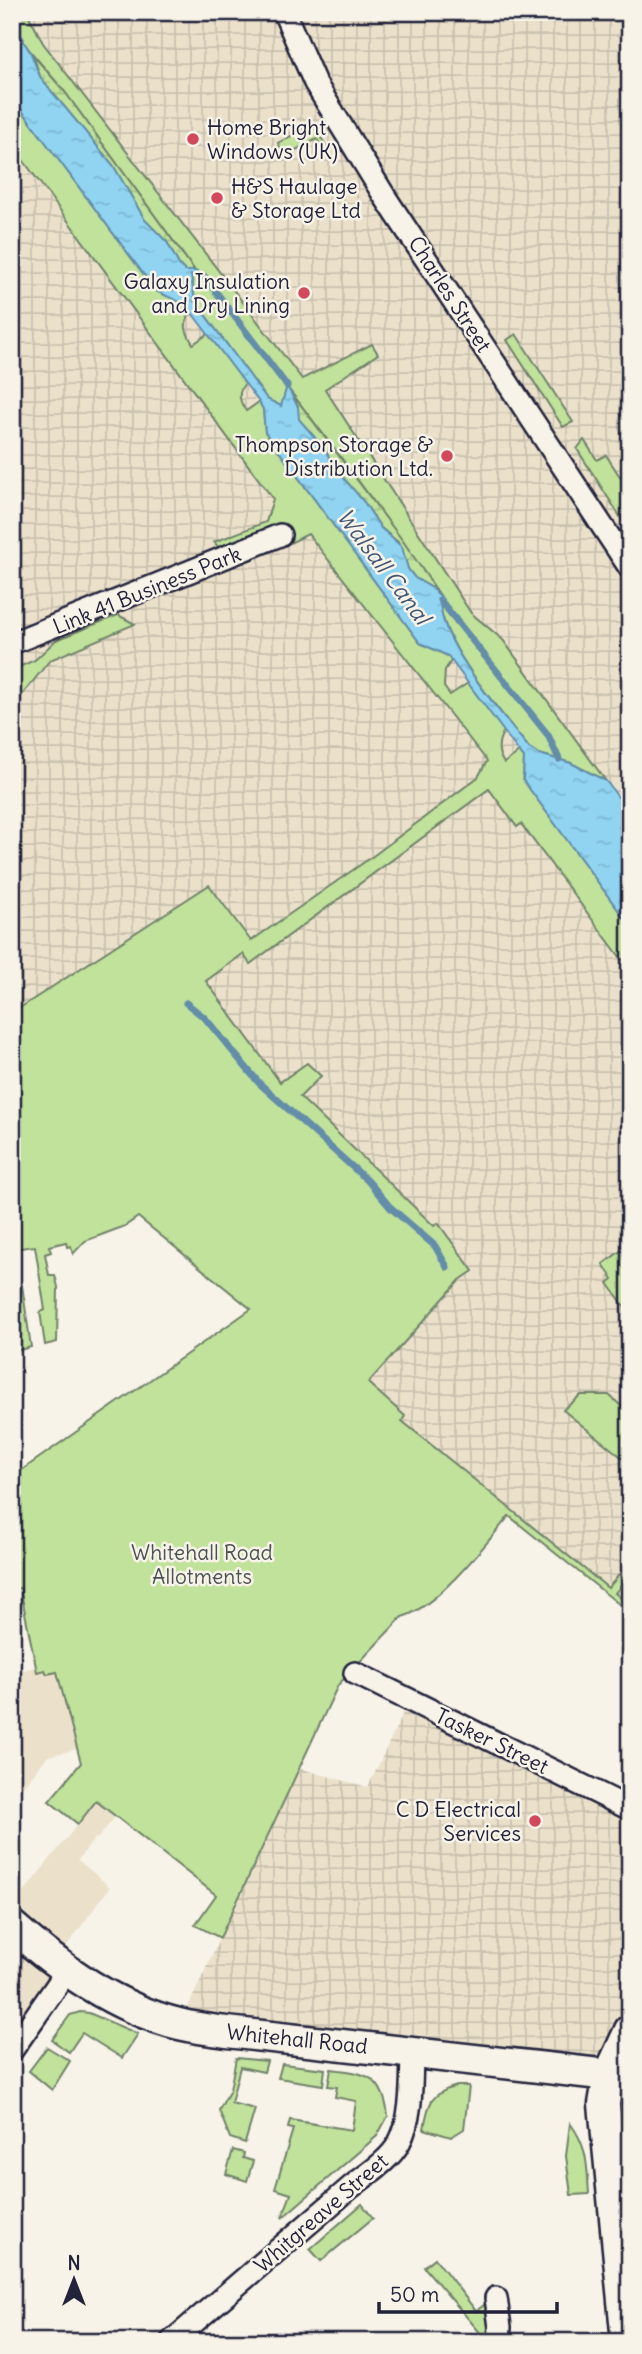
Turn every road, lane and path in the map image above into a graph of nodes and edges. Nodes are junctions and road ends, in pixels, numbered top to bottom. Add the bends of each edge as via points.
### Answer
1 (285, 12) edge
2 (280, 535) dead end
3 (630, 568) edge
4 (12, 643) edge
5 (355, 1673) dead end
6 (630, 1809) edge
7 (12, 1926) edge
8 (67, 1971) junction
9 (630, 2030) edge
10 (12, 2050) edge
11 (412, 2052) junction
12 (609, 2075) junction
13 (496, 2298) dead end
14 (171, 2342) edge
15 (499, 2342) edge
16 (627, 2342) edge

1 - 3 street, Charles Street via 315,83 385,197
2 - 4 street, Link 41 Business Park
5 - 6 street, Tasker Street
7 - 8 main road, Whitehall Road
8 - 10 street
8 - 11 main road, Whitehall Road via 128,2007 180,2025
9 - 12 main road
11 - 12 main road, Whitehall Road
11 - 14 street, Whitgreave Street via 410,2097 398,2145
12 - 16 main road via 605,2136
13 - 15 street

